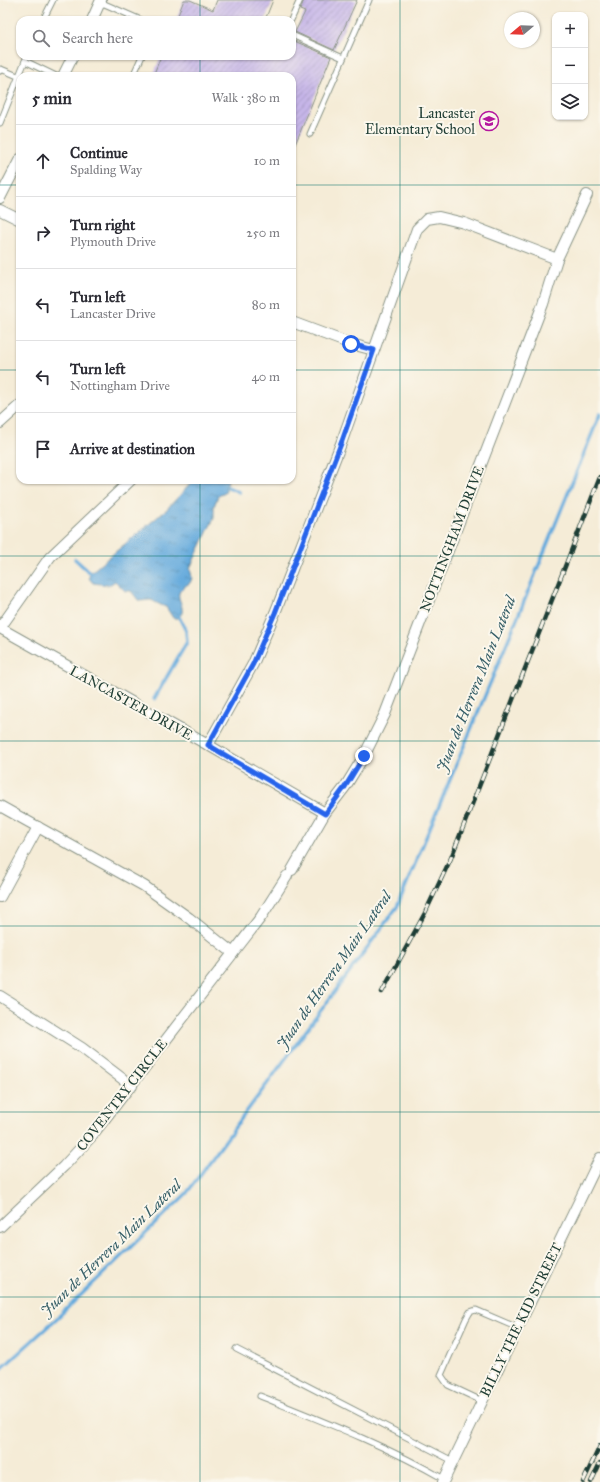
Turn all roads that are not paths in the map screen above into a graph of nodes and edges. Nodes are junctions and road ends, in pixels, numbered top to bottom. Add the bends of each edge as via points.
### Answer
1 (53, 0) edge
2 (300, 0) edge
3 (369, 0) edge
4 (101, 1) edge
5 (46, 16) edge
6 (94, 16) edge
7 (133, 16) edge
8 (293, 16) edge
9 (296, 37) edge
10 (343, 58) junction
11 (25, 60) edge
12 (29, 60) edge
13 (71, 60) edge
14 (140, 60) edge
15 (0, 71) edge
16 (22, 72) edge
17 (49, 72) edge
18 (65, 72) edge
19 (135, 72) edge
20 (16, 75) edge
21 (16, 86) edge
22 (0, 123) edge
23 (310, 134) dead end
24 (16, 167) edge
25 (587, 195) dead end
26 (0, 198) edge
27 (0, 210) edge
28 (16, 218) edge
29 (557, 259) junction
30 (296, 323) edge
31 (374, 350) junction
32 (16, 409) edge
33 (0, 423) edge
34 (127, 484) edge
35 (0, 628) edge
36 (208, 745) junction
37 (0, 806) edge
38 (325, 814) junction
39 (38, 827) junction
40 (0, 897) edge
41 (261, 917) joint
42 (233, 953) junction
43 (0, 996) edge
44 (132, 1086) junction
45 (600, 1158) edge
46 (1, 1223) edge
47 (518, 1328) junction
48 (236, 1349) dead end
49 (260, 1396) dead end
50 (482, 1401) junction
51 (453, 1461) junction
52 (444, 1480) edge

1 - 5 lane
2 - 8 lane
3 - 10 lane
4 - 6 street
4 - 7 lane
9 - 10 lane
10 - 23 lane
11 - 16 lane
12 - 17 lane
13 - 18 street
14 - 19 lane
15 - 20 lane via 1,69
21 - 22 lane
24 - 26 street
25 - 29 street, NOTTINGHAM DRIVE
27 - 28 street
29 - 31 street via 464,223 439,217 427,219 417,229
29 - 38 street, NOTTINGHAM DRIVE via 540,311 385,714 364,756
30 - 31 street
31 - 36 street via 342,441 275,613 253,664
32 - 33 street
34 - 35 street via 50,557
35 - 36 street, LANCASTER DRIVE
36 - 38 street, LANCASTER DRIVE
37 - 39 street
38 - 41 street, NOTTINGHAM DRIVE
39 - 40 street
39 - 42 street via 144,886
41 - 42 street, COVENTRY CIRCLE
42 - 44 street, COVENTRY CIRCLE
43 - 44 street via 82,1048
44 - 46 street, COVENTRY CIRCLE via 64,1166
45 - 47 street, BILLY THE KID STREET
47 - 50 street, BILLY THE KID STREET
47 - 50 lane via 476,1310 470,1312 466,1319 441,1375 448,1385
48 - 51 lane
49 - 52 lane via 352,1433 416,1463
50 - 51 street, BILLY THE KID STREET
51 - 52 street, BILLY THE KID STREET

